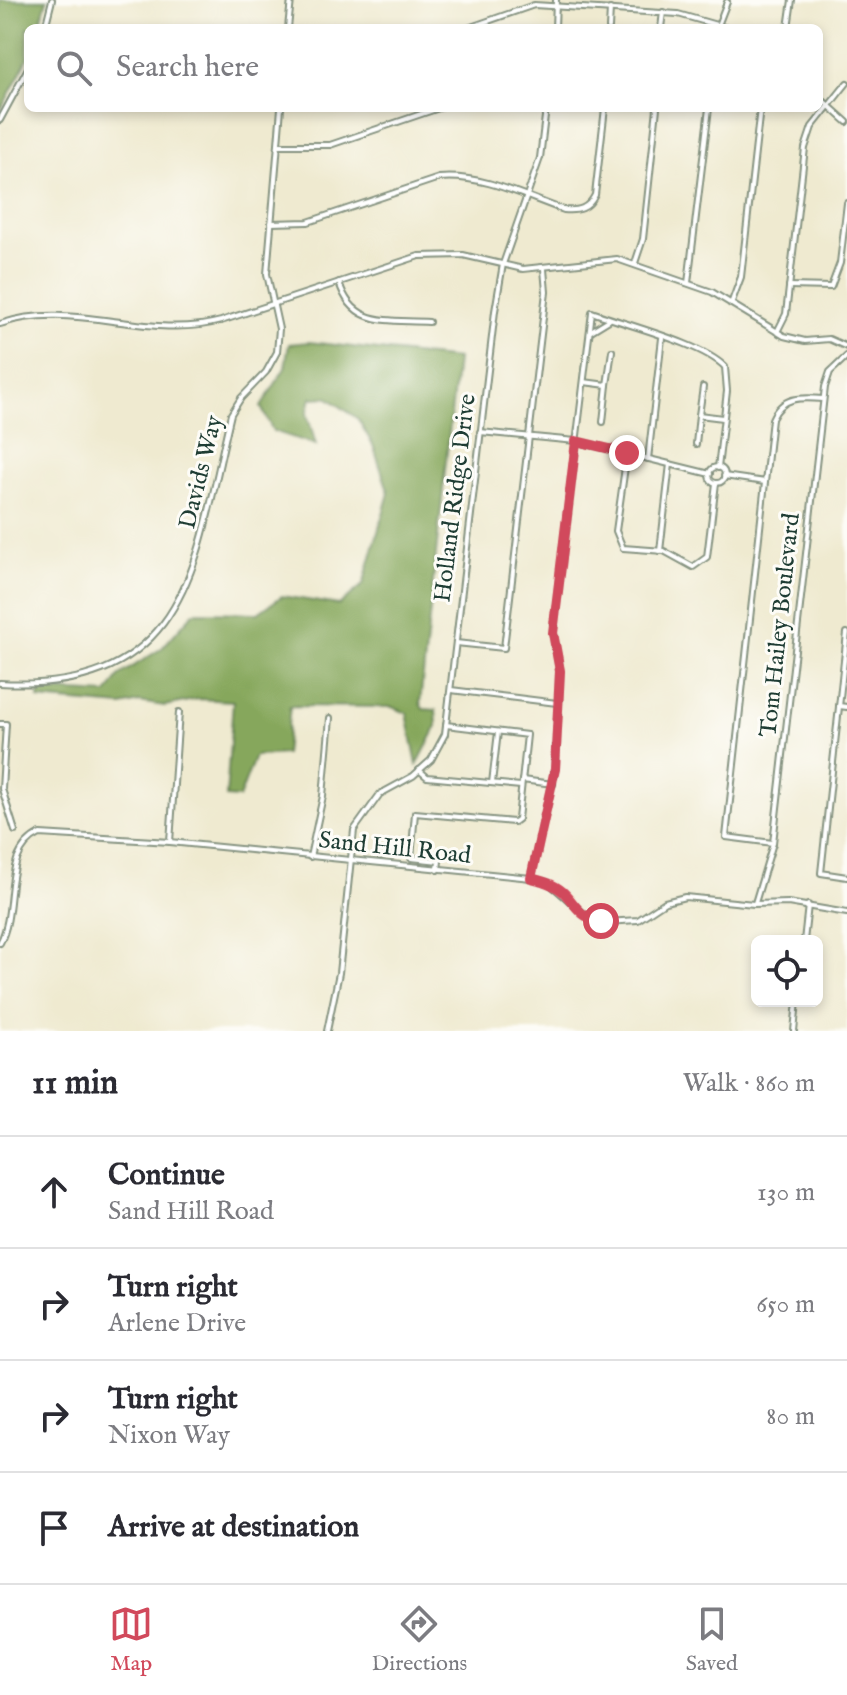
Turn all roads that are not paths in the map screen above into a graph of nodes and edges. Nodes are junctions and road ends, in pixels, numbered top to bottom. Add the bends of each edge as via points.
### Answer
1 (52, 0) edge
2 (291, 0) edge
3 (792, 0) edge
4 (727, 2) dead end
5 (556, 3) edge
6 (610, 9) junction
7 (663, 12) junction
8 (46, 24) edge
9 (288, 24) edge
10 (479, 24) edge
11 (555, 24) edge
12 (609, 24) edge
13 (662, 24) edge
14 (710, 24) edge
15 (719, 24) edge
16 (789, 24) edge
17 (24, 75) edge
18 (847, 83) edge
19 (823, 100) edge
20 (831, 107) junction
21 (281, 112) edge
22 (427, 112) edge
23 (546, 112) edge
24 (605, 112) edge
25 (657, 112) edge
26 (709, 112) edge
27 (760, 112) edge
28 (0, 120) edge
29 (847, 122) edge
30 (278, 145) junction
31 (527, 197) junction
32 (847, 203) edge
33 (271, 223) junction
34 (503, 264) junction
35 (635, 264) junction
36 (544, 269) junction
37 (339, 282) junction
38 (688, 283) junction
39 (789, 286) junction
40 (274, 304) junction
41 (731, 304) junction
42 (610, 319) junction
43 (429, 322) dead end
44 (0, 324) edge
45 (591, 331) junction
46 (777, 332) junction
47 (662, 337) junction
48 (847, 347) edge
49 (612, 351) dead end
50 (847, 356) edge
51 (584, 382) junction
52 (607, 385) junction
53 (703, 387) dead end
54 (823, 399) junction
55 (699, 415) junction
56 (723, 418) junction
57 (603, 422) dead end
58 (480, 432) junction
59 (529, 438) junction
60 (576, 441) junction
61 (696, 444) dead end
62 (627, 453) junction
63 (648, 459) junction
64 (670, 464) junction
65 (718, 468) junction
66 (710, 474) junction
67 (724, 476) junction
68 (765, 482) junction
69 (716, 483) junction
70 (660, 551) junction
71 (847, 633) edge
72 (455, 643) junction
73 (846, 658) edge
74 (0, 683) edge
75 (451, 690) junction
76 (557, 703) junction
77 (839, 706) junction
78 (847, 707) edge
79 (179, 712) dead end
80 (330, 718) dead end
81 (3, 724) edge
82 (446, 725) junction
83 (498, 732) junction
84 (419, 770) junction
85 (492, 783) junction
86 (522, 783) junction
87 (553, 784) junction
88 (15, 831) dead end
89 (170, 842) junction
90 (773, 843) junction
91 (310, 857) junction
92 (350, 859) junction
93 (438, 870) junction
94 (847, 877) edge
95 (531, 878) junction
96 (754, 904) junction
97 (808, 905) junction
98 (847, 913) edge
99 (805, 935) edge
100 (0, 943) edge
101 (796, 1007) edge
102 (327, 1031) edge
103 (794, 1031) edge

1 - 8 street
2 - 9 street
3 - 16 street
4 - 15 street
5 - 6 street
5 - 10 street
5 - 11 street
6 - 7 street
6 - 12 street
7 - 13 street
7 - 14 street
17 - 28 street
18 - 20 street
19 - 20 street
20 - 29 street
20 - 39 street via 812,127 805,148
21 - 30 street, Davids Way
22 - 30 street via 330,145
23 - 31 street, Holland Ridge Drive via 540,158
24 - 31 street via 595,195 589,205 564,210
25 - 35 street via 643,239
26 - 38 street
27 - 41 street via 741,277
30 - 33 street, Davids Way
31 - 33 street via 474,179 439,178 308,222
31 - 34 street, Holland Ridge Drive
32 - 39 street via 840,263 831,287
33 - 40 street, Davids Way via 267,274
34 - 36 street
34 - 37 street via 435,254
34 - 58 street, Holland Ridge Drive
35 - 36 street via 597,259
35 - 38 street
36 - 59 street via 546,292
37 - 40 street
37 - 43 street via 355,313
38 - 41 street
39 - 46 street via 786,314
40 - 44 street via 190,328 53,315
40 - 74 street, Davids Way via 277,352 231,414 192,576 175,609 132,654 100,670 69,681
41 - 46 street
42 - 45 street
42 - 45 street via 592,312
42 - 47 street
45 - 51 street
46 - 48 street via 805,341 829,339
47 - 56 street via 725,367
47 - 63 street
49 - 52 street
50 - 54 street, Tom Hailey Boulevard via 830,372
51 - 52 street
51 - 60 street
52 - 57 street
53 - 55 street
54 - 68 street via 792,398 776,410
54 - 90 street, Tom Hailey Boulevard
55 - 56 street
55 - 61 street
56 - 65 street
58 - 59 street
58 - 72 street, Holland Ridge Drive
59 - 60 street
59 - 72 street via 504,648
60 - 62 street
60 - 76 street via 553,633 560,671
62 - 63 street
62 - 70 street via 616,531 623,548
63 - 64 street
64 - 66 street
64 - 70 street
65 - 66 street
65 - 67 street
66 - 69 street
67 - 68 street
67 - 69 street
68 - 90 street via 726,837
69 - 70 street via 702,564 693,567
71 - 73 street
72 - 75 street, Holland Ridge Drive
73 - 77 street
75 - 76 street
75 - 82 street, Holland Ridge Drive
76 - 87 street
77 - 78 street
77 - 94 street via 821,873
79 - 89 street
80 - 91 street via 323,796
81 - 88 street via 2,789
82 - 83 street
82 - 84 street, Holland Ridge Drive via 431,760
83 - 85 street
83 - 86 street via 527,735
84 - 85 street via 427,777
84 - 92 street, Holland Ridge Drive via 380,794 364,813 354,830
85 - 86 street
86 - 87 street
86 - 93 street via 514,822 415,813 411,858 439,861
87 - 95 street
89 - 91 street, Sand Hill Road
89 - 100 street, Sand Hill Road via 79,835 30,838 14,859 9,917
90 - 96 street, Tom Hailey Boulevard
91 - 92 street, Sand Hill Road
92 - 93 street, Sand Hill Road
92 - 102 street, Holland Ridge Drive via 339,973
93 - 95 street, Sand Hill Road
95 - 96 street, Sand Hill Road via 549,883 591,920 606,922 638,920 665,902 685,897
96 - 97 street, Sand Hill Road
97 - 98 street, Sand Hill Road
97 - 99 street
101 - 103 street

